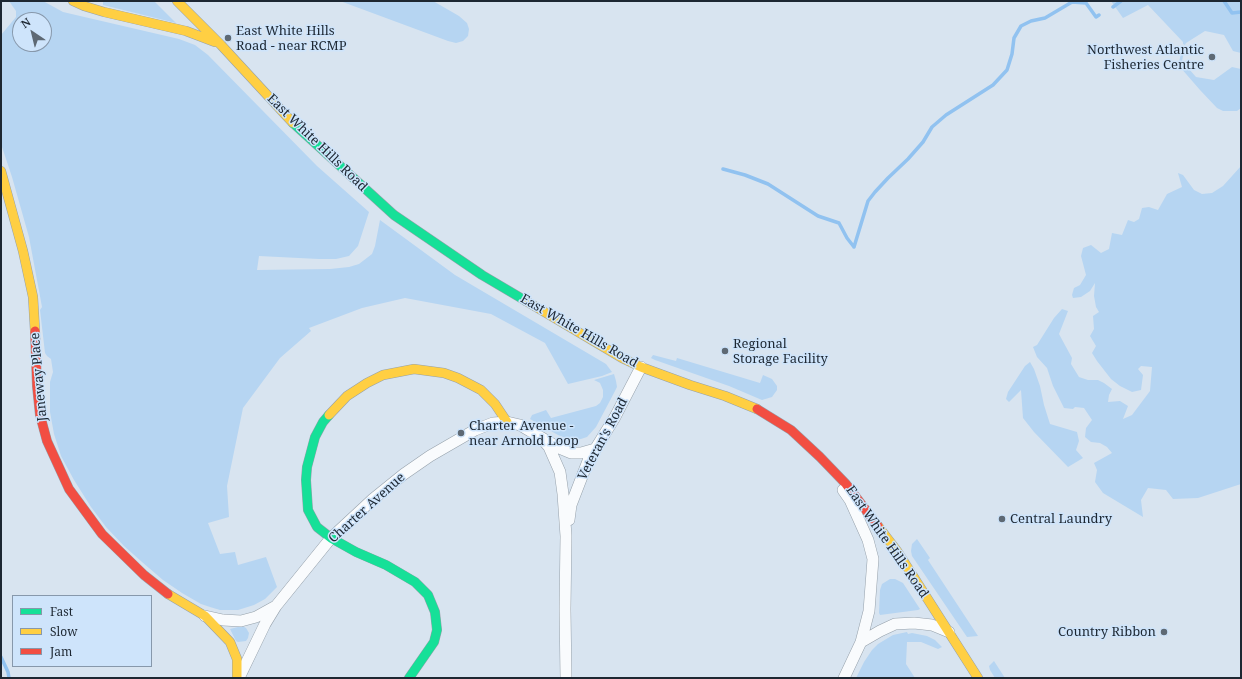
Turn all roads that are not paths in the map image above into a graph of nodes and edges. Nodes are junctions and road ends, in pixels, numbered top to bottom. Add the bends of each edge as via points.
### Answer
1 (73, 1) edge
2 (177, 1) edge
3 (221, 45) junction
4 (1, 171) edge
5 (641, 367) junction
6 (507, 422) junction
7 (539, 436) junction
8 (595, 449) junction
9 (820, 457) junction
10 (566, 536) junction
11 (331, 538) junction
12 (276, 606) junction
13 (205, 616) junction
14 (949, 632) junction
15 (861, 642) junction
16 (238, 678) edge
17 (409, 678) edge
18 (566, 678) edge
19 (844, 678) edge
20 (978, 678) edge

1 - 3 street via 104,12 186,31
2 - 3 street, East White Hills Road
3 - 5 street, East White Hills Road via 297,127 394,215 482,275
4 - 13 street, Janeway Place via 33,297 40,415 47,441 69,489 102,534 144,575 166,593
5 - 8 street, Veteran's Road
5 - 9 street, East White Hills Road via 761,411 791,430
6 - 7 street via 520,425
6 - 11 street, Charter Avenue via 476,430 404,474
6 - 11 street via 482,390 458,378 429,370 400,371 383,375 347,396 334,408 315,437 306,467 308,510 317,526
7 - 8 street via 571,453
7 - 10 street, Veteran's Road via 549,447 560,472
8 - 10 street, Veteran's Road via 571,505
9 - 14 street, East White Hills Road via 846,484 897,551
9 - 15 street via 850,500 868,540 873,559 869,611
10 - 18 street, Veteran's Road
11 - 12 street, Charter Avenue
11 - 17 street via 415,582 428,595 435,612 437,630 434,642
12 - 13 street, Janeway Place via 256,617 241,621
12 - 16 street, Charter Avenue
13 - 16 street, Janeway Place via 230,642 237,660
14 - 15 street via 932,625 895,624
14 - 20 street, East White Hills Road
15 - 19 street

